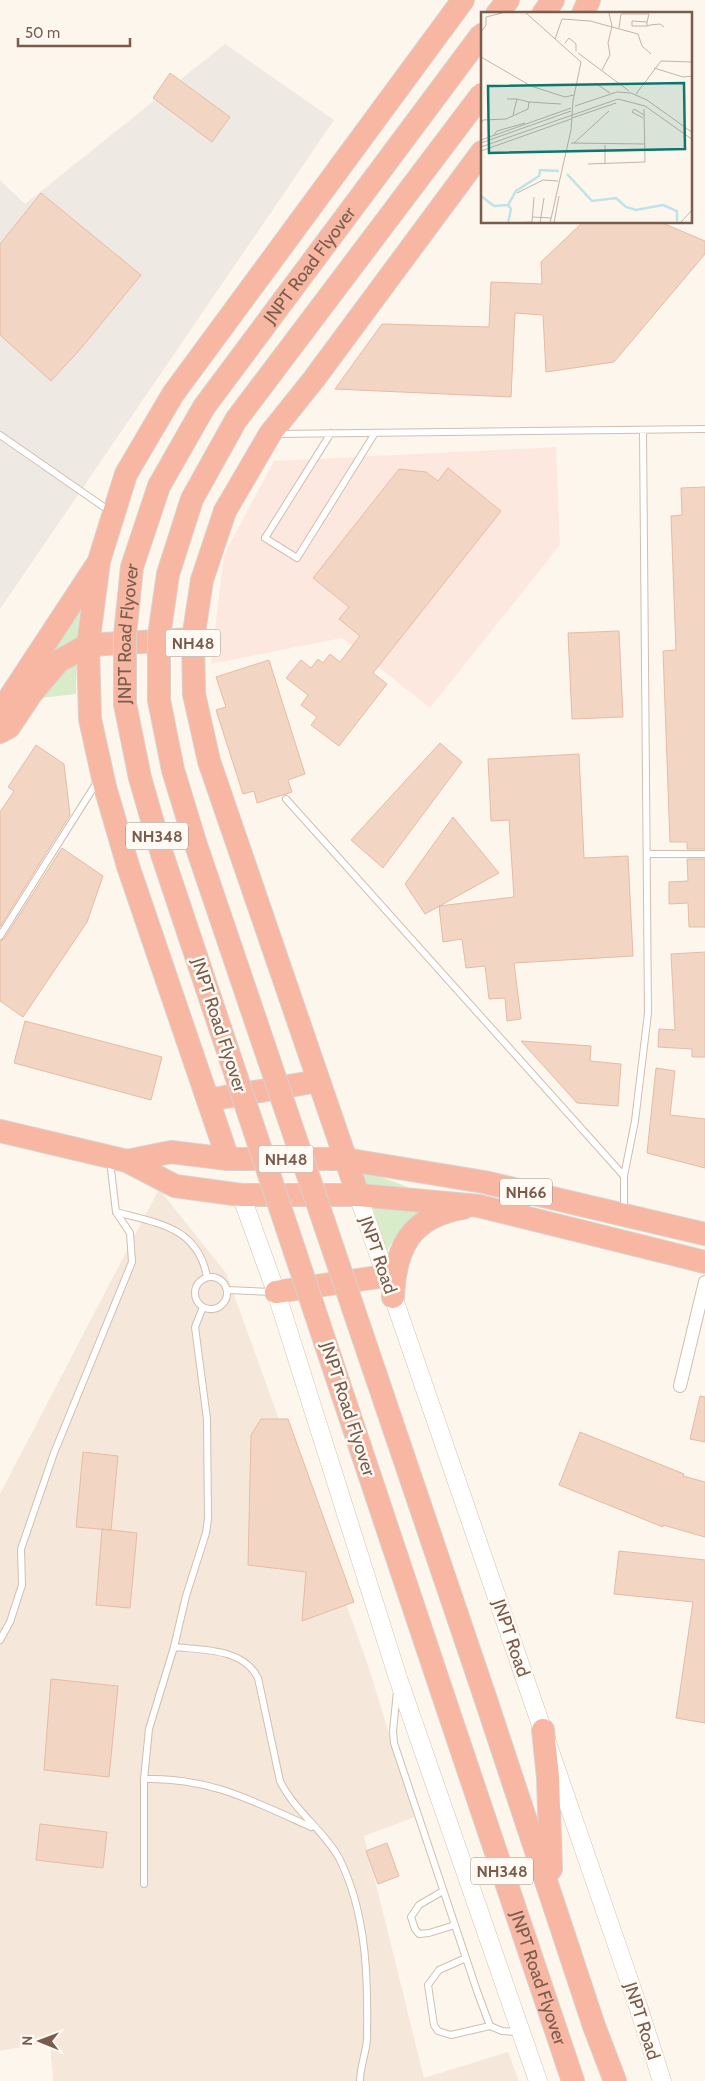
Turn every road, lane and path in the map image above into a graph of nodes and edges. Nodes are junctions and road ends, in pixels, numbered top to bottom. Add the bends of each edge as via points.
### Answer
1 (463, 0) edge
2 (508, 0) edge
3 (589, 0) edge
4 (499, 12) edge
5 (584, 12) edge
6 (481, 35) edge
7 (481, 95) edge
8 (481, 153) edge
9 (705, 429) edge
10 (643, 430) junction
11 (331, 433) junction
12 (375, 433) junction
13 (270, 434) junction
14 (0, 435) edge
15 (114, 514) junction
16 (99, 561) junction
17 (193, 639) junction
18 (88, 645) junction
19 (0, 712) edge
20 (0, 732) edge
21 (102, 774) junction
22 (286, 799) dead end
23 (648, 854) junction
24 (705, 854) edge
25 (0, 936) edge
26 (318, 1081) junction
27 (208, 1100) junction
28 (0, 1131) edge
29 (119, 1159) junction
30 (228, 1159) junction
31 (344, 1159) junction
32 (624, 1176) junction
33 (241, 1195) junction
34 (358, 1195) junction
35 (479, 1206) junction
36 (116, 1212) junction
37 (624, 1215) junction
38 (705, 1234) edge
39 (705, 1262) edge
40 (386, 1276) junction
41 (207, 1277) junction
42 (705, 1282) edge
43 (227, 1290) junction
44 (276, 1292) junction
45 (393, 1297) junction
46 (203, 1306) junction
47 (680, 1386) dead end
48 (0, 1640) edge
49 (174, 1647) junction
50 (398, 1678) junction
51 (543, 1730) junction
52 (144, 1779) junction
53 (316, 1829) junction
54 (144, 1884) dead end
55 (443, 1891) junction
56 (552, 1893) junction
57 (455, 1925) junction
58 (466, 1958) junction
59 (490, 2026) junction
60 (522, 2031) junction
61 (360, 2081) edge
62 (538, 2081) edge
63 (574, 2081) edge
64 (616, 2081) edge
65 (662, 2081) edge

1 - 15 highway via 172,394 126,474
2 - 4 highway
3 - 5 highway
6 - 63 highway, JNPT Road Flyover / NH348, bridge via 204,407 159,486 132,567 125,634 125,704 140,778 162,854
7 - 56 highway, JNPT Road Flyover / NH348, bridge via 232,428 192,499 168,574 159,636 159,700 173,770 195,842
8 - 13 highway, NH48
9 - 10 lane
10 - 12 lane
10 - 23 lane
11 - 12 lane
11 - 12 lane via 265,538 297,558
11 - 13 lane
13 - 17 highway, NH48 via 225,511 202,580
14 - 15 lane
15 - 16 highway
16 - 18 highway
16 - 19 highway
17 - 18 highway
17 - 26 highway, NH48 via 194,694 209,761
18 - 20 highway via 59,661 31,694 9,728
18 - 21 highway via 90,719
21 - 25 lane
21 - 27 highway via 128,866
22 - 32 lane
23 - 24 lane
23 - 32 lane via 648,1014 635,1121
26 - 27 highway
26 - 31 highway, NH48
27 - 30 highway
28 - 29 highway
29 - 30 highway, NH48 via 171,1152
29 - 33 highway via 175,1186
29 - 36 lane
30 - 31 highway, NH48
31 - 34 highway, NH48
31 - 37 highway, NH66 via 484,1182
32 - 37 lane
33 - 34 highway
33 - 44 street
34 - 35 highway, NH66
34 - 40 street, JNPT Road
35 - 39 highway, NH66
35 - 45 highway via 435,1217 412,1232 397,1260
36 - 41 lane via 162,1224 186,1236 204,1264
36 - 48 lane via 130,1233 132,1262 54,1453 21,1549 22,1585 10,1622
37 - 38 highway, NH66
40 - 44 highway
40 - 45 street, JNPT Road
41 - 43 lane via 222,1280
41 - 46 lane via 198,1283 195,1293
42 - 47 street
43 - 44 lane
43 - 46 lane via 226,1300 218,1307
44 - 50 street
45 - 51 street, JNPT Road
46 - 49 lane via 195,1327 207,1419 208,1519
49 - 52 lane via 149,1729
49 - 53 lane via 238,1657 254,1671 280,1781 288,1797
50 - 55 lane via 394,1742
50 - 60 street
51 - 56 highway
51 - 65 street, JNPT Road
52 - 53 lane via 209,1785
52 - 54 lane
53 - 61 lane via 339,1858 355,1896 366,1959 367,2042
55 - 57 lane
55 - 57 lane via 415,1909 411,1917 414,1929 419,1934
56 - 64 highway, JNPT Road Flyover / NH348 via 594,2026
57 - 58 lane
58 - 59 lane
58 - 59 lane via 439,1970 428,1985 434,2025 438,2031 451,2035
59 - 60 lane via 502,2031
60 - 62 street

